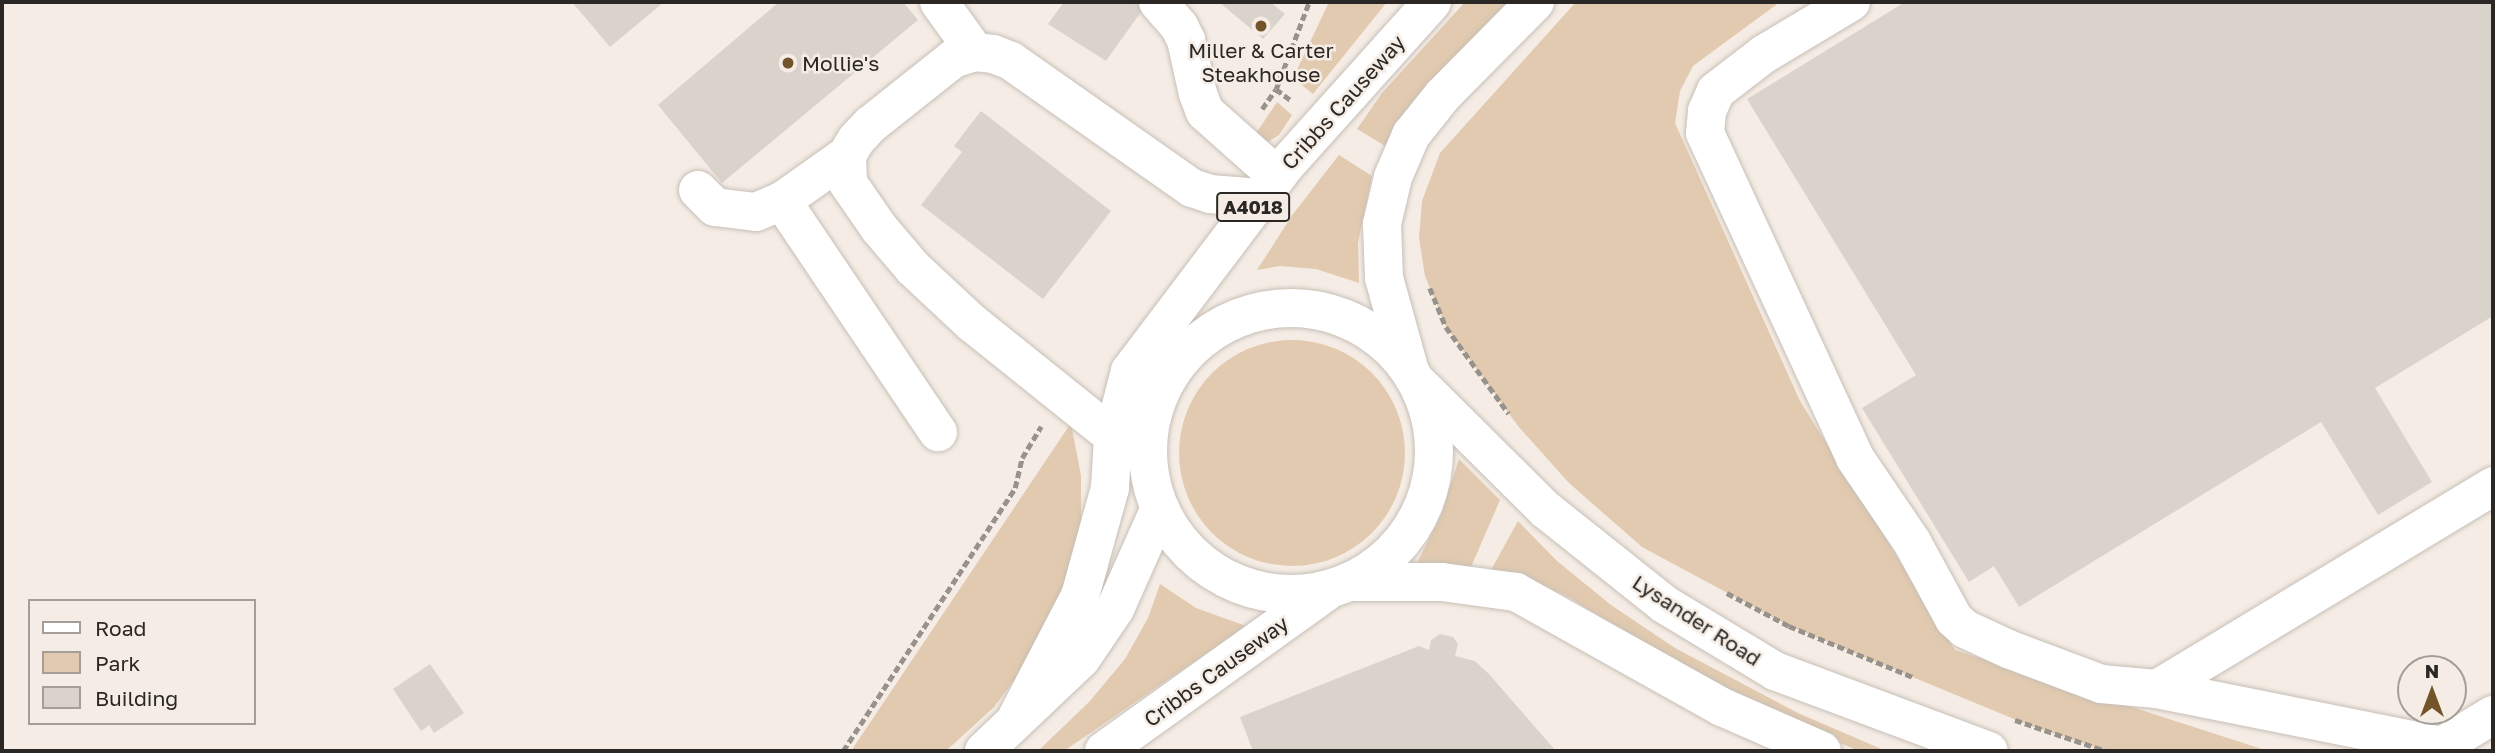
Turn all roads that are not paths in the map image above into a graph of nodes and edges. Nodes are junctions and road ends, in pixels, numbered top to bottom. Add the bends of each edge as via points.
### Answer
1 (939, 2) edge
2 (1158, 2) edge
3 (1432, 2) edge
4 (1535, 2) edge
5 (1851, 2) edge
6 (975, 52) junction
7 (847, 155) junction
8 (1269, 187) junction
9 (698, 190) dead end
10 (782, 201) junction
11 (1414, 376) junction
12 (938, 432) dead end
13 (1112, 436) junction
14 (2493, 486) edge
15 (1154, 496) junction
16 (1340, 586) junction
17 (1775, 671) junction
18 (2157, 689) junction
19 (2493, 715) edge
20 (1017, 717) junction
21 (984, 751) edge
22 (1104, 751) edge
23 (1822, 751) edge
24 (1912, 751) edge
25 (1989, 751) edge

1 - 6 main road
2 - 8 main road via 1186,40 1205,112
3 - 8 main road, Cribbs Causeway / A4018
4 - 11 main road via 1443,95 1411,135 1393,177 1382,224 1384,278
5 - 18 main road via 1764,54 1716,90 1707,111 1705,133 1855,458 1912,542 1954,619 1978,636 2101,684
6 - 7 main road via 953,59 870,125
6 - 8 main road via 1011,61 1192,188 1210,194
7 - 10 main road
7 - 13 main road via 848,183 913,268 973,324
8 - 13 main road, Cribbs Causeway / A4018 via 1130,371
9 - 10 main road via 715,207 729,211 756,212
10 - 12 main road
11 - 15 main road, A4018 via 1357,323 1313,309 1247,314 1212,331 1176,364 1156,399 1147,440
11 - 16 main road, Cribbs Causeway via 1435,441 1425,504 1402,543
11 - 17 main road, Lysander Road via 1546,510 1664,604
13 - 15 main road, A4018
13 - 20 main road, A4018 via 1110,488 1080,597
14 - 18 main road
15 - 16 main road, A4018 via 1178,541 1228,581 1281,595
15 - 20 main road, A4018 via 1115,609 1081,659
16 - 22 main road, Cribbs Causeway
16 - 23 main road via 1442,582 1516,592 1722,707
17 - 24 main road
17 - 25 main road, Lysander Road
18 - 19 main road via 2442,746
20 - 21 main road, A4018

